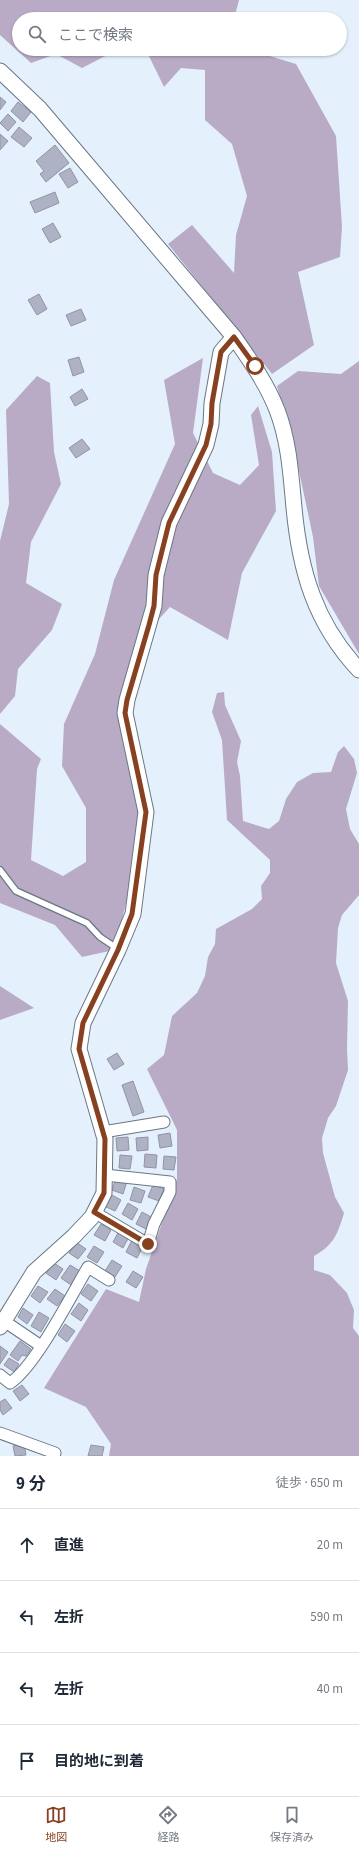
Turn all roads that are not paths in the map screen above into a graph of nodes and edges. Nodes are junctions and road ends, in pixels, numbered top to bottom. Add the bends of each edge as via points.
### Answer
1 (0, 71) edge
2 (234, 337) junction
3 (359, 670) edge
4 (0, 870) edge
5 (118, 950) junction
6 (164, 1122) dead end
7 (103, 1132) junction
8 (105, 1175) junction
9 (94, 1212) junction
10 (108, 1280) dead end
11 (2, 1324) edge
12 (41, 1346) junction
13 (0, 1375) edge
14 (0, 1433) edge
15 (54, 1456) edge

1 - 2 street via 40,109
2 - 3 street via 255,366 277,410 286,443 299,549 307,585 326,627 343,653
2 - 5 street via 221,352 206,445 169,523 156,575 151,619 127,700 125,713 146,812 132,914
4 - 5 lane via 16,890 87,923 100,937
5 - 7 street via 83,1023 79,1049
6 - 7 street
7 - 8 street
8 - 9 street via 104,1193
8 - 9 street via 170,1182 170,1192 154,1224 148,1244
9 - 11 street via 74,1236 34,1272
10 - 12 street via 88,1267
11 - 12 street
12 - 13 street via 20,1377 10,1383
14 - 15 street via 55,1453

